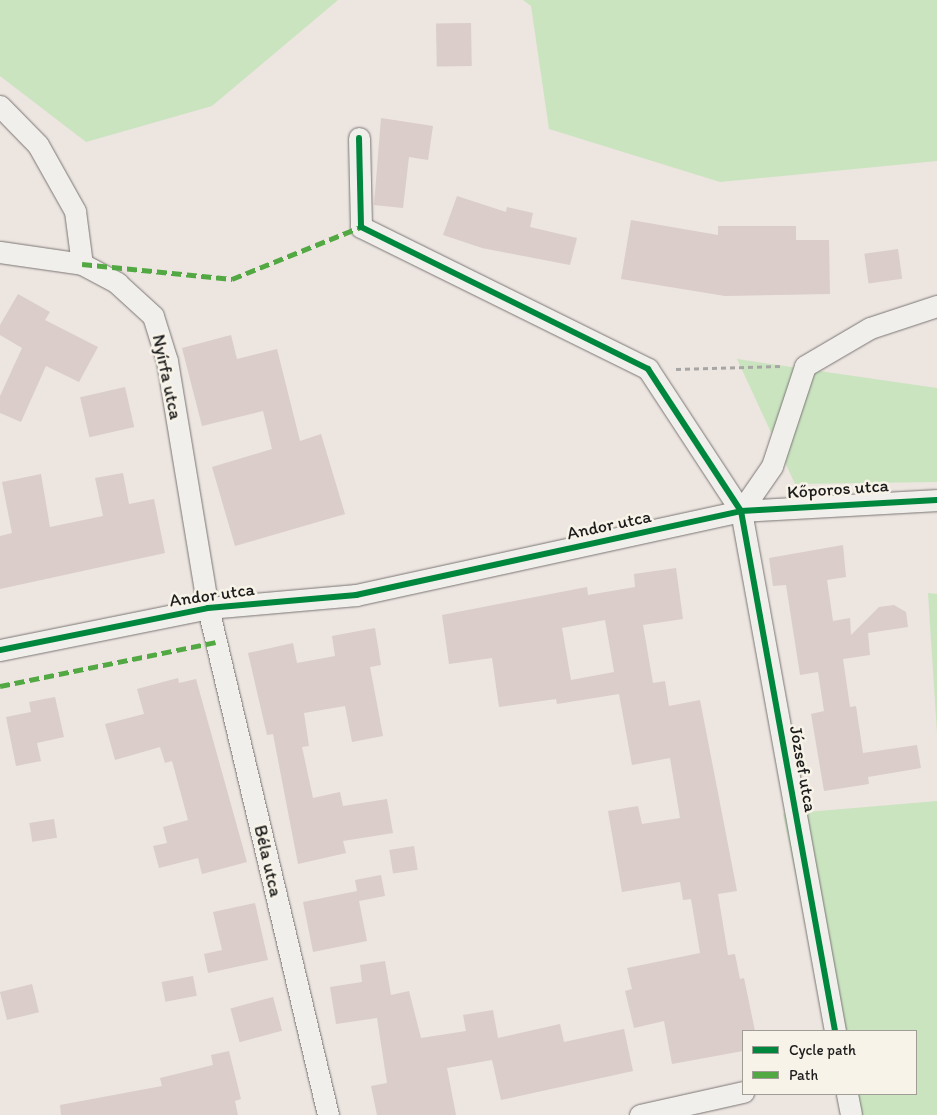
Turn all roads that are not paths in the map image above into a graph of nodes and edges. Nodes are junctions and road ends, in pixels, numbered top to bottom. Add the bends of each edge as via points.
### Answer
1 (0, 106) edge
2 (360, 138) dead end
3 (0, 252) edge
4 (82, 264) junction
5 (937, 306) edge
6 (937, 500) edge
7 (741, 511) junction
8 (208, 608) junction
9 (0, 650) edge
10 (835, 1030) edge
11 (742, 1092) edge
12 (846, 1095) edge
13 (328, 1115) edge
14 (640, 1115) edge
15 (850, 1115) edge

1 - 4 street via 38,145 75,211
2 - 7 street via 361,227 648,369
3 - 4 street, Nyírfa utca
4 - 8 street, Nyírfa utca via 117,283 153,316 167,361
5 - 7 street, Kőporos utca via 870,328 806,366 772,466
6 - 7 street, Kőporos utca
7 - 8 street, Andor utca via 356,595
7 - 10 street, József utca
8 - 9 street, Andor utca
8 - 13 street, Béla utca
11 - 14 street
12 - 15 street

